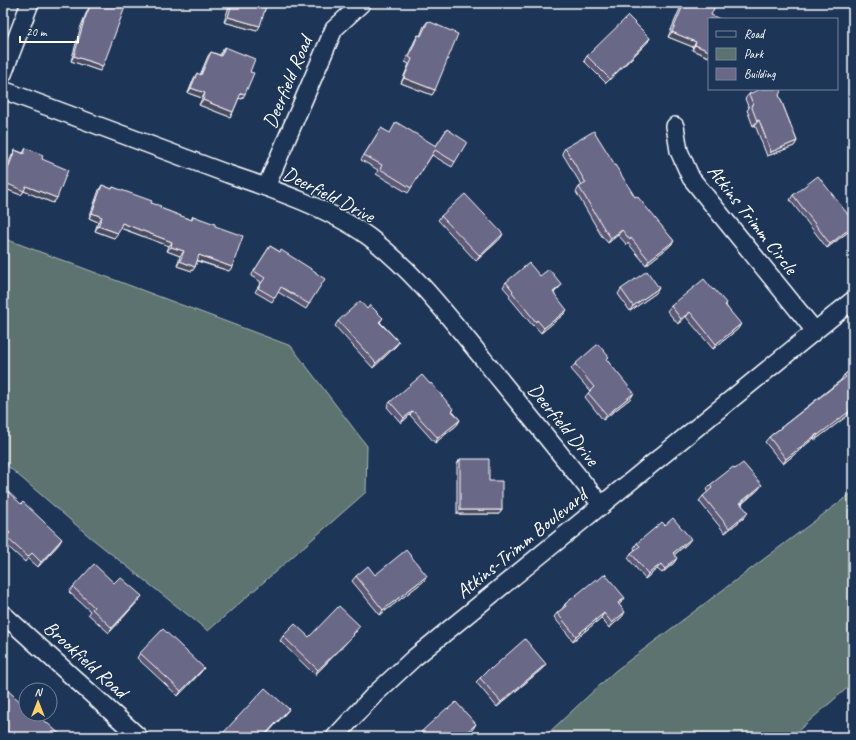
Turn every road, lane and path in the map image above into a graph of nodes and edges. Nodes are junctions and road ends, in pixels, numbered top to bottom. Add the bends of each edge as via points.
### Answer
1 (30, 3) edge
2 (362, 3) edge
3 (3, 74) edge
4 (3, 90) edge
5 (675, 126) dead end
6 (266, 187) junction
7 (853, 300) edge
8 (815, 331) junction
9 (602, 506) junction
10 (3, 614) edge
11 (139, 737) edge
12 (335, 737) edge

1 - 3 street
2 - 6 street, Deerfield Road via 334,29
4 - 6 street, Deerfield Drive
5 - 8 street, Atkins Trimm Circle via 679,151 691,178
6 - 9 street, Deerfield Drive via 339,219 396,258 433,297
7 - 8 street, Atkins-Trimm Boulevard
8 - 9 street, Atkins-Trimm Boulevard
9 - 12 street, Atkins-Trimm Boulevard via 414,658 374,695
10 - 11 street, Brookfield Road

